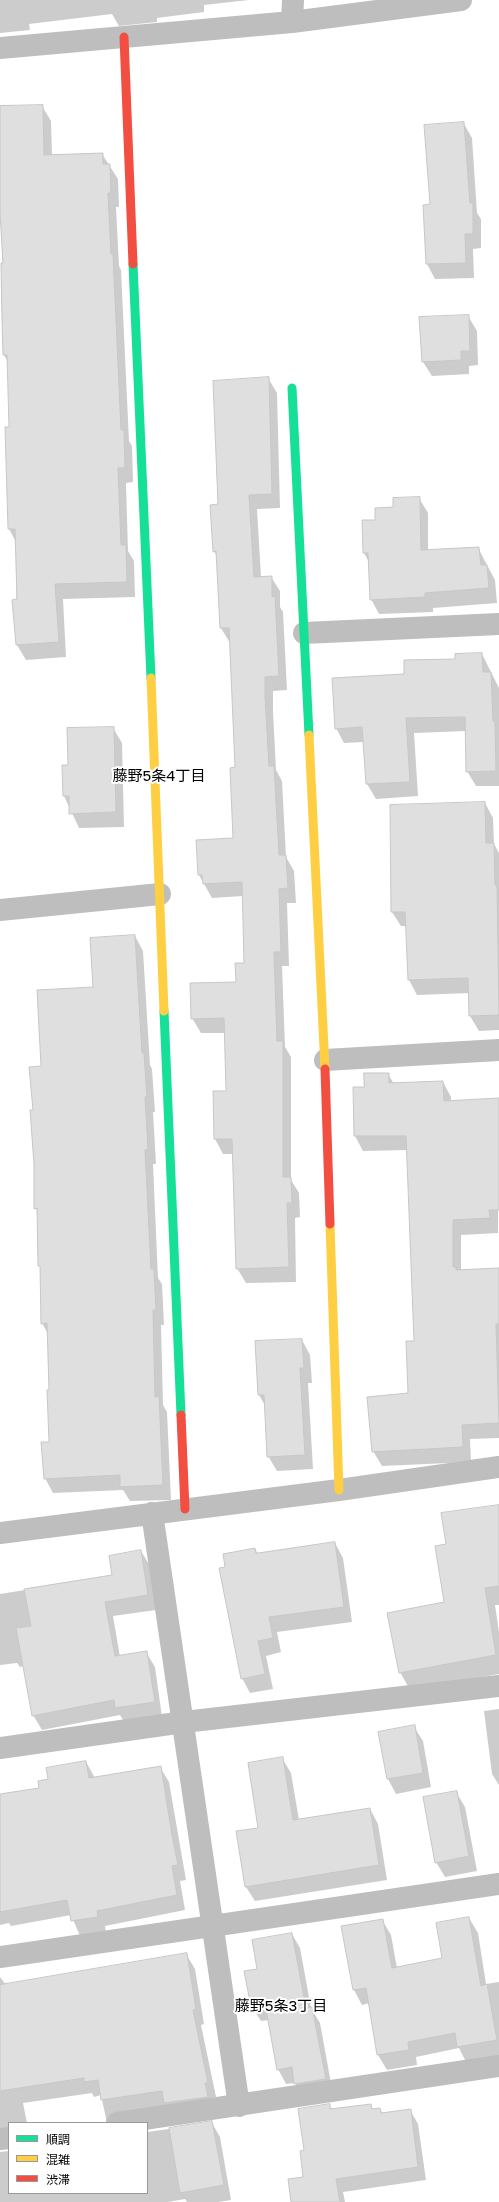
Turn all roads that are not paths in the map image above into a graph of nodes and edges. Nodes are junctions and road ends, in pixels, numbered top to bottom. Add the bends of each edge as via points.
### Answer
1 (293, 0) edge
2 (461, 0) edge
3 (292, 22) junction
4 (124, 37) junction
5 (0, 48) edge
6 (292, 388) dead end
7 (499, 624) edge
8 (304, 633) junction
9 (160, 894) junction
10 (0, 910) edge
11 (499, 1050) edge
12 (325, 1060) junction
13 (499, 1467) edge
14 (339, 1490) junction
15 (185, 1509) junction
16 (152, 1513) junction
17 (0, 1533) edge
18 (499, 1686) edge
19 (184, 1722) junction
20 (0, 1748) edge
21 (499, 1884) edge
22 (214, 1927) junction
23 (0, 1957) edge
24 (499, 2066) edge
25 (239, 2106) junction
26 (124, 2122) edge

1 - 3 street
2 - 3 street
3 - 4 street
4 - 5 street
4 - 9 street
6 - 8 street
7 - 8 street
8 - 12 street
9 - 10 street
9 - 15 street
11 - 12 street
12 - 14 street
13 - 14 street
14 - 15 street
15 - 16 street
16 - 17 street
16 - 19 street
18 - 19 street
19 - 20 street
19 - 22 street
21 - 22 street
22 - 23 street
22 - 25 street
24 - 25 street
25 - 26 street

